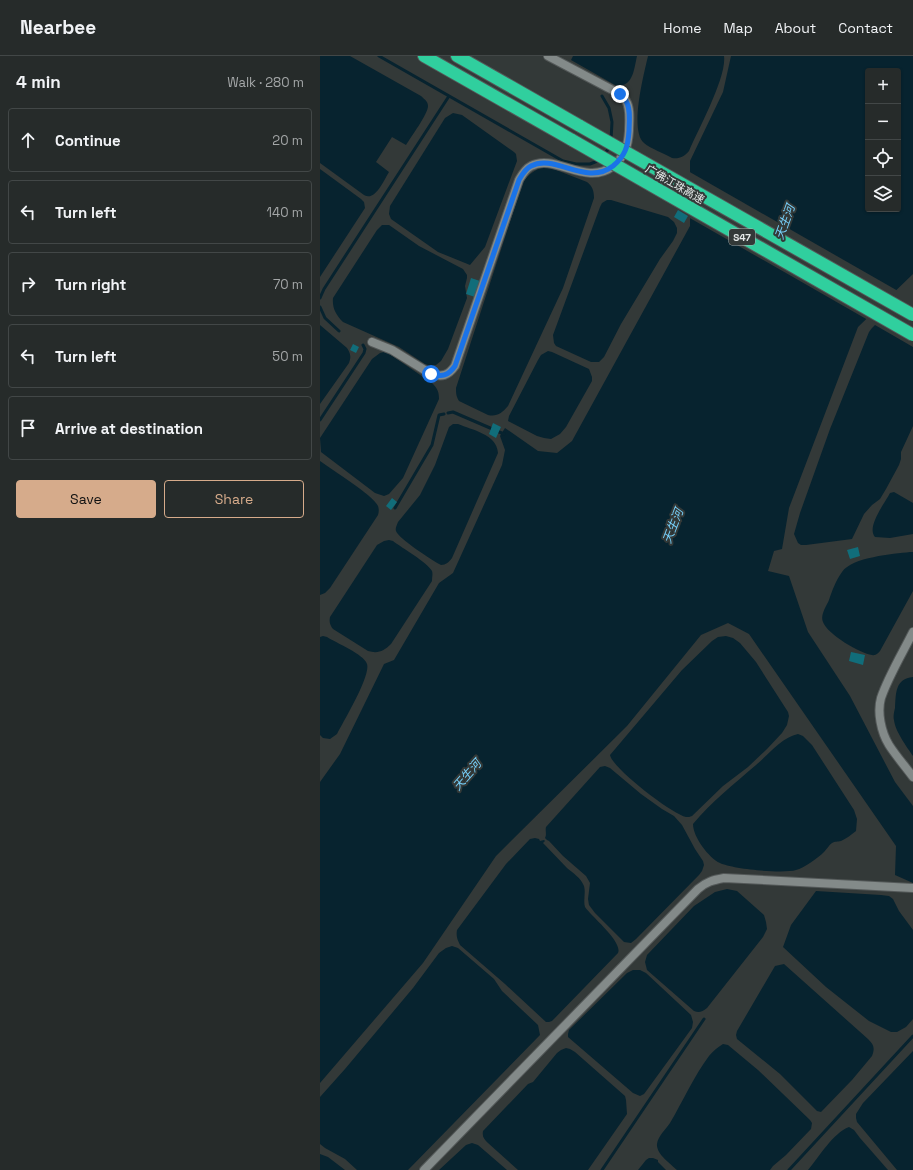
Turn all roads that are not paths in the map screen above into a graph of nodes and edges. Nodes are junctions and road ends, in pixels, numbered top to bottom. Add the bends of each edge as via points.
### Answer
1 (424, 56) edge
2 (458, 56) edge
3 (548, 56) edge
4 (564, 60) edge
5 (913, 315) edge
6 (913, 335) edge
7 (372, 342) dead end
8 (913, 632) edge
9 (913, 777) edge
10 (912, 889) edge
11 (424, 1170) edge

1 - 6 highway, 广佛江珠高速 / S47, bridge
2 - 5 highway, 广佛江珠高速 / S47, bridge
3 - 4 street
4 - 7 street via 626,100 629,108 628,138 621,159 610,168 599,172 587,173 538,163 530,166 524,173 519,180 451,372 437,376 431,374 392,350
8 - 9 street via 881,699 880,715 889,744
10 - 11 street via 724,878 703,885

